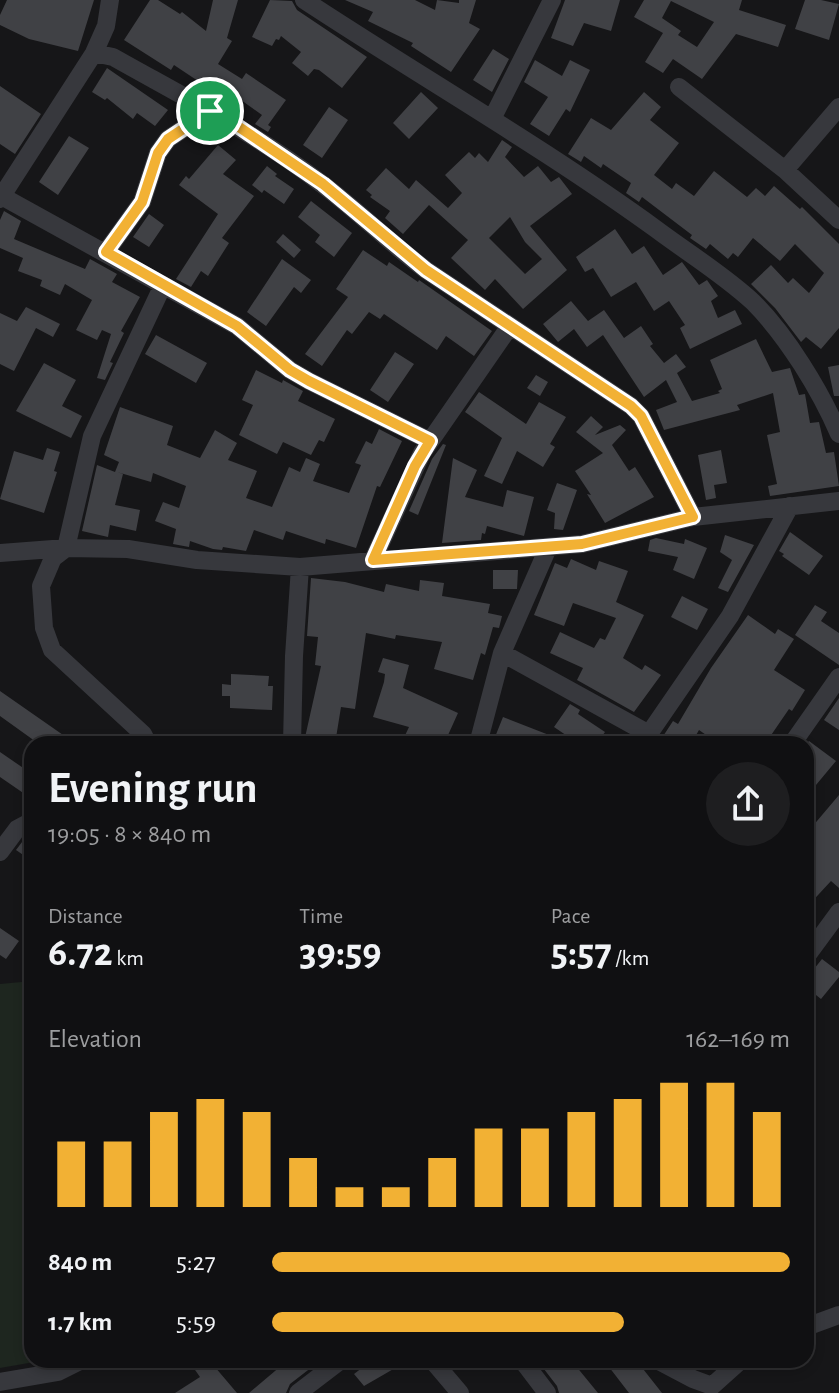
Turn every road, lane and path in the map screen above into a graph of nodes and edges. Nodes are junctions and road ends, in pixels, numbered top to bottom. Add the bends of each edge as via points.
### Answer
1 (110, 0) edge
2 (304, 0) edge
3 (552, 0) edge
4 (103, 55) junction
5 (679, 87) dead end
6 (839, 107) edge
7 (210, 111) junction
8 (492, 119) junction
9 (785, 170) junction
10 (1, 198) edge
11 (839, 220) edge
12 (106, 252) junction
13 (163, 285) junction
14 (510, 326) junction
15 (839, 434) edge
16 (430, 441) junction
17 (839, 501) edge
18 (790, 506) junction
19 (693, 517) junction
20 (66, 548) junction
21 (548, 548) junction
22 (0, 553) edge
23 (373, 560) junction
24 (300, 567) junction
25 (502, 653) junction
26 (839, 677) edge
27 (144, 736) edge
28 (292, 736) edge
29 (480, 736) edge
30 (640, 736) edge
31 (647, 736) edge
32 (798, 736) edge
33 (24, 825) edge
34 (0, 852) edge
35 (839, 912) edge
36 (814, 946) edge
37 (839, 1315) edge
38 (814, 1324) edge
39 (66, 1368) edge
40 (331, 1368) edge
41 (439, 1368) edge
42 (528, 1368) edge
43 (672, 1368) edge
44 (735, 1368) edge
45 (0, 1382) edge
46 (718, 1389) edge
47 (298, 1393) edge
48 (460, 1393) edge
49 (547, 1393) edge

1 - 4 street
2 - 8 street
3 - 8 street
4 - 7 street
4 - 10 street
5 - 9 street
6 - 9 street
7 - 12 street via 168,139 142,202
7 - 14 street via 323,184 408,257
8 - 15 street via 603,190 752,302 777,328
9 - 11 street
10 - 12 street
12 - 13 street
13 - 16 street via 237,326 300,376
13 - 20 street via 92,436
14 - 16 street
14 - 19 street via 641,416
16 - 23 street
17 - 18 street
18 - 19 street
18 - 31 street via 730,616
19 - 21 street
20 - 22 street
20 - 24 street via 128,549
20 - 27 street via 53,558 41,586 44,628 52,650
21 - 23 street
21 - 25 street
23 - 24 street
24 - 28 street
25 - 29 street
25 - 30 street
26 - 32 street
33 - 34 street
35 - 36 street
37 - 38 street
39 - 45 street
40 - 47 street
41 - 48 street
42 - 49 street
43 - 46 street
44 - 46 street

